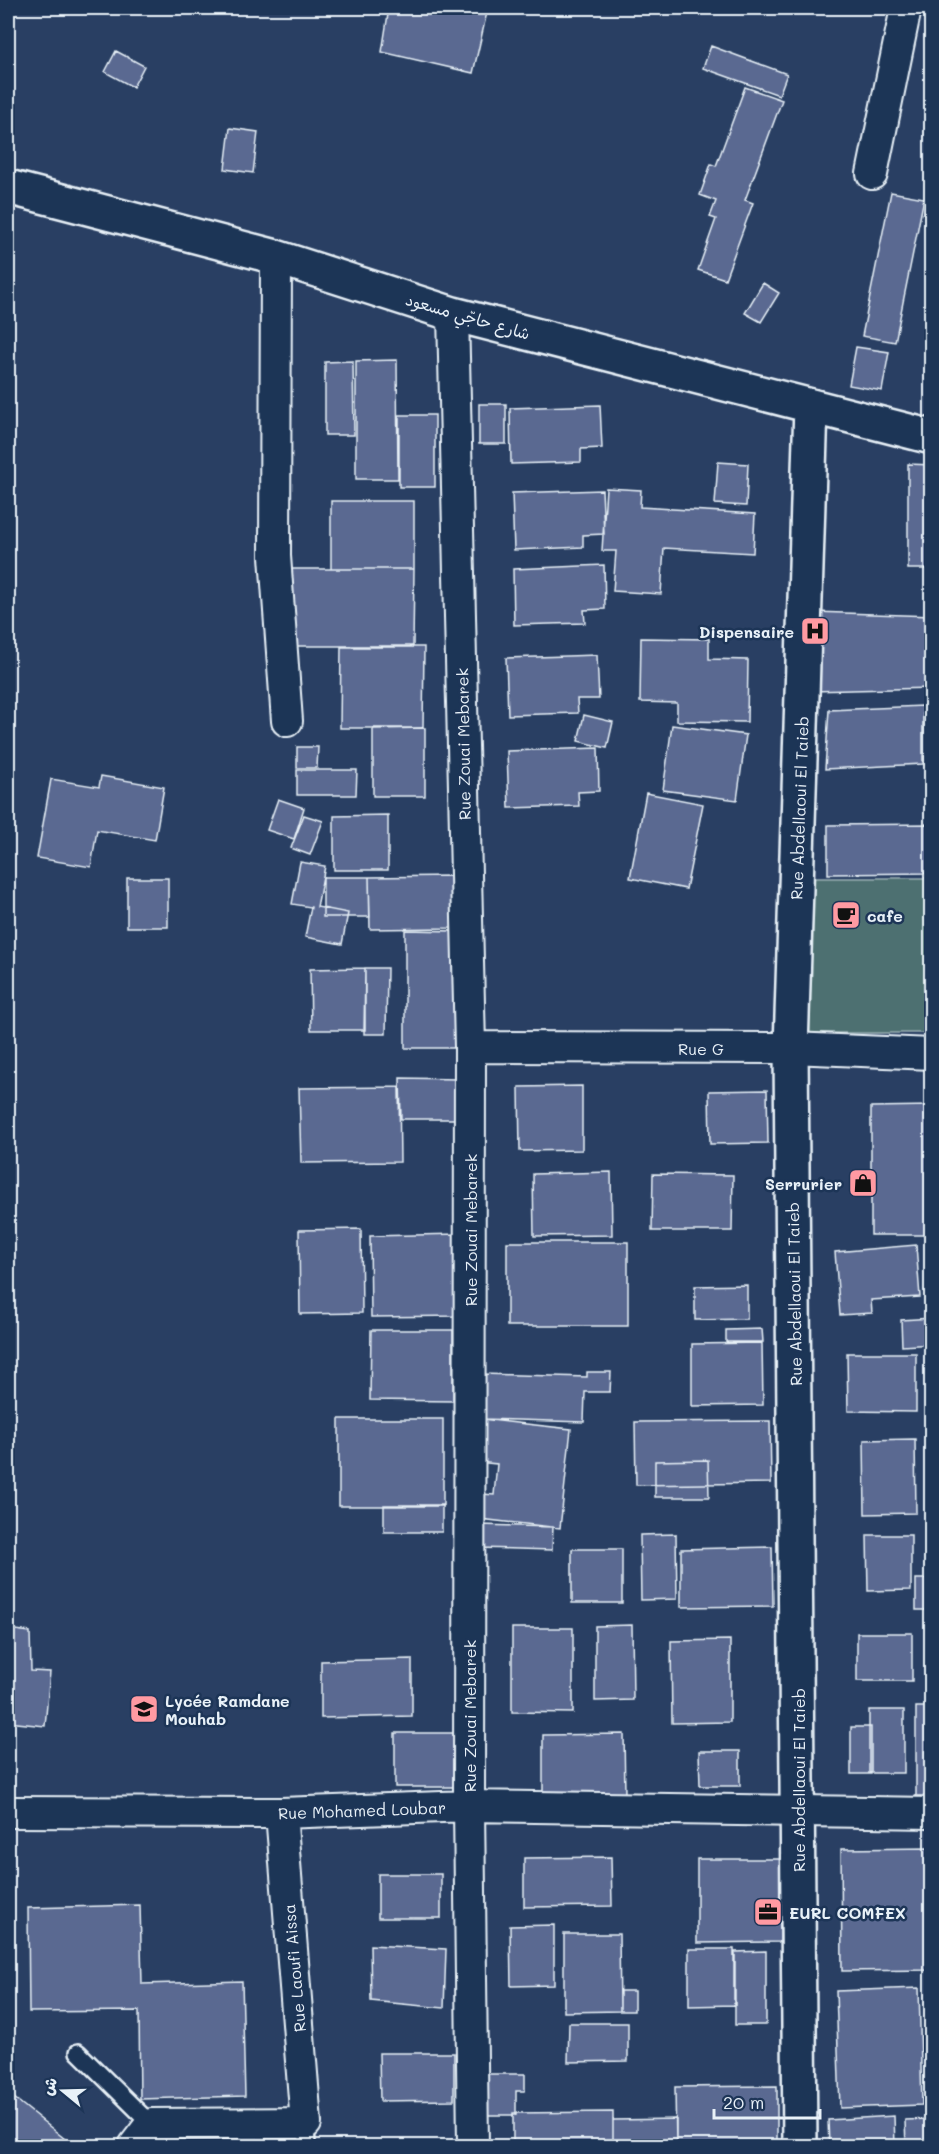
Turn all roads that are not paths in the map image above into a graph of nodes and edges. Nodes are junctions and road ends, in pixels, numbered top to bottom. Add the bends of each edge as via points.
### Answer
1 (906, 8) edge
2 (872, 174) dead end
3 (8, 187) edge
4 (276, 257) junction
5 (453, 314) junction
6 (812, 406) junction
7 (932, 437) edge
8 (286, 721) dead end
9 (470, 1047) junction
10 (791, 1048) junction
11 (932, 1054) edge
12 (469, 1806) junction
13 (8, 1812) edge
14 (799, 1812) junction
15 (281, 1813) junction
16 (932, 1813) edge
17 (78, 2052) dead end
18 (142, 2135) edge
19 (307, 2135) edge
20 (473, 2146) edge
21 (800, 2146) edge

1 - 2 street
3 - 4 street, شارع حاجّي مسعود
4 - 5 street, شارع حاجّي مسعود
4 - 8 street via 275,555
5 - 6 street, شارع حاجّي مسعود
5 - 9 street, Rue Zouai Mebarek
6 - 7 street, شارع حاجّي مسعود
6 - 10 street, Rue Abdellaoui El Taieb
9 - 10 street, Rue G
9 - 12 street, Rue Zouai Mebarek
10 - 11 street, Rue G
10 - 14 street, Rue Abdellaoui El Taieb
12 - 14 street, Rue Mohamed Loubar
12 - 15 street, Rue Mohamed Loubar
12 - 20 street, Rue Zouai Mebarek
13 - 15 street, Rue Mohamed Loubar
14 - 16 street, Rue Mohamed Loubar
14 - 21 street, Rue Abdellaoui El Taieb
15 - 19 street, Rue Laoufi Aissa
17 - 18 lane
18 - 19 street

